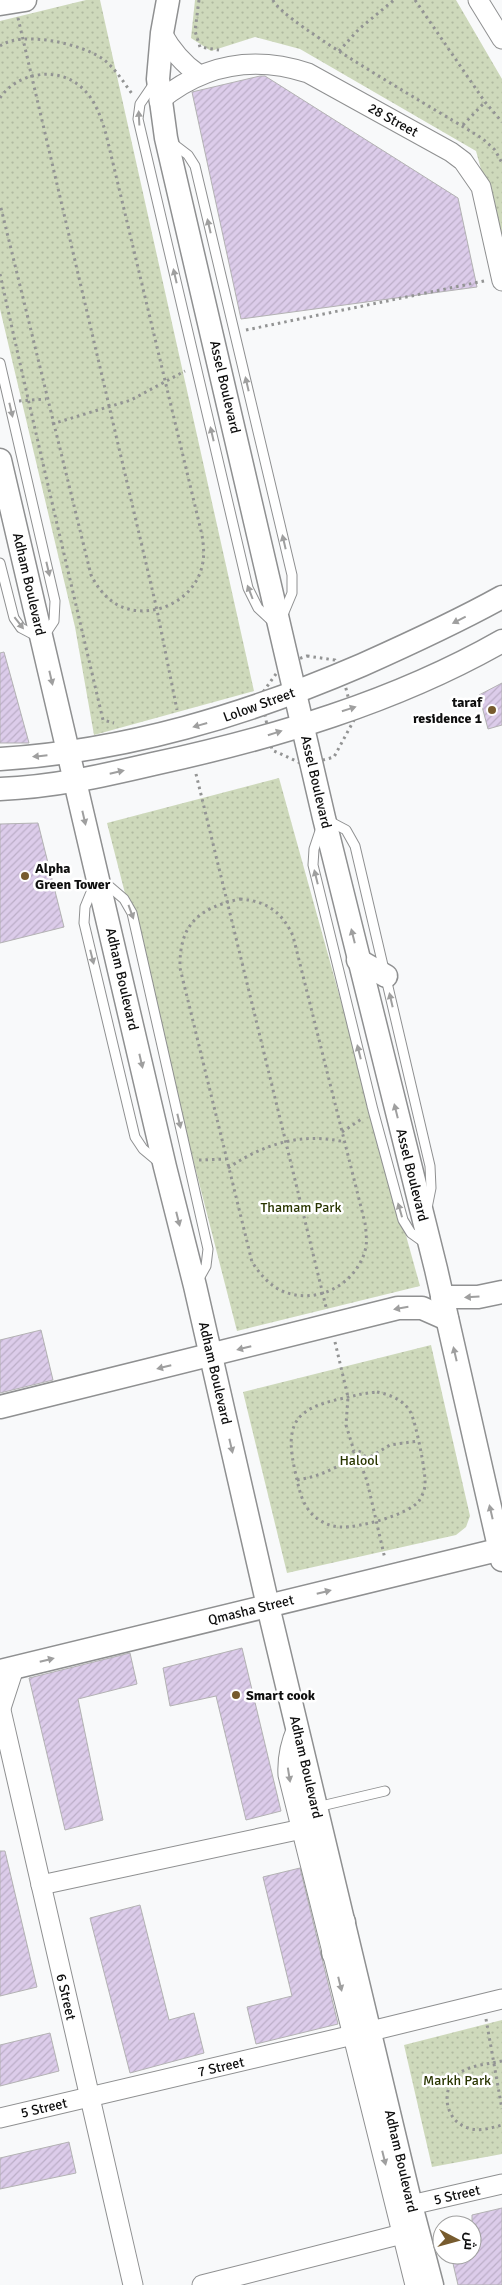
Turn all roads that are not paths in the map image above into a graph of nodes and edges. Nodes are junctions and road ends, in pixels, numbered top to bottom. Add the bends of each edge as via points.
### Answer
1 (168, 0) edge
2 (478, 0) edge
3 (162, 33) junction
4 (502, 40) edge
5 (198, 74) junction
6 (150, 103) junction
7 (166, 138) junction
8 (502, 279) edge
9 (0, 363) edge
10 (0, 460) edge
11 (0, 563) edge
12 (502, 597) edge
13 (281, 625) junction
14 (42, 639) junction
15 (502, 641) edge
16 (295, 692) junction
17 (303, 724) junction
18 (69, 753) junction
19 (0, 759) edge
20 (76, 782) junction
21 (0, 789) edge
22 (324, 818) junction
23 (98, 877) junction
24 (358, 960) junction
25 (386, 976) junction
26 (423, 1218) junction
27 (430, 1245) junction
28 (195, 1286) junction
29 (502, 1292) edge
30 (442, 1297) junction
31 (447, 1319) junction
32 (211, 1356) junction
33 (0, 1407) edge
34 (501, 1553) edge
35 (268, 1606) junction
36 (7, 1670) edge
37 (0, 1707) edge
38 (297, 1728) junction
39 (385, 1791) dead end
40 (316, 1808) junction
41 (302, 1828) junction
42 (41, 1885) junction
43 (344, 1922) junction
44 (333, 1953) junction
45 (502, 1999) edge
46 (362, 2033) junction
47 (89, 2098) junction
48 (370, 2102) junction
49 (0, 2118) edge
50 (395, 2134) junction
51 (502, 2184) edge
52 (411, 2205) junction
53 (402, 2234) junction
54 (133, 2285) edge
55 (202, 2285) edge
56 (415, 2285) edge
57 (432, 2285) edge

1 - 3 street, Assel Boulevard
2 - 4 street
3 - 5 street via 183,64
3 - 6 street, Assel Boulevard via 158,78
5 - 6 street, 28 Street
5 - 8 street, 28 Street via 259,63 284,65 308,73 451,152 464,161 482,187
6 - 7 street, Assel Boulevard
13 -> 6 lane via 258,608 248,588 138,119
7 - 13 street, Assel Boulevard
13 -> 7 lane via 293,581 196,166 188,155
9 -> 14 lane via 56,608 54,621
10 - 14 street, Adham Boulevard
11 -> 14 lane via 14,618 21,628
12 -> 16 street, Lolow Street via 415,641
13 - 16 street, Assel Boulevard
14 -> 18 street, Adham Boulevard
17 -> 15 street, Lolow Street via 396,692
16 - 17 street, Assel Boulevard
16 -> 18 street, Lolow Street via 216,720 121,744
20 -> 17 street, Lolow Street via 192,756
17 - 22 street, Assel Boulevard
18 -> 19 street, Lolow Street
18 - 20 street, Adham Boulevard
20 - 21 street, Lolow Street
20 -> 23 street, Adham Boulevard
24 -> 22 street, Assel Boulevard
22 - 25 lane via 346,830 354,840
27 -> 22 lane via 411,1233 403,1220 373,1110 313,865 314,849
23 -> 28 street, Adham Boulevard
23 -> 28 lane via 124,899 132,913 208,1249 206,1266
24 - 25 street
26 -> 24 street, Assel Boulevard
26 -> 25 lane via 430,1196 430,1166
26 - 27 street, Assel Boulevard
27 - 30 street, Assel Boulevard
28 - 32 street, Adham Boulevard
29 -> 30 street via 478,1297
30 - 31 street, Assel Boulevard
31 -> 32 street via 429,1310 410,1307
34 -> 31 street, Assel Boulevard
32 -> 33 street
32 -> 35 street, Adham Boulevard
35 -> 34 street, Qmasha Street via 389,1575
36 -> 35 street, Qmasha Street
35 - 38 street, Adham Boulevard
36 - 37 street, 6 Street
37 - 42 street, 6 Street
38 - 40 street, Adham Boulevard
38 -> 41 street via 287,1762
39 - 40 lane
40 - 43 street, Adham Boulevard
41 - 42 street
41 - 44 street
42 - 47 street, 6 Street
43 - 44 street
43 - 46 street, Adham Boulevard
44 -> 46 street
45 - 46 street, 7 Street
46 - 47 street, 7 Street
46 - 48 street
46 - 50 street, Adham Boulevard
47 - 49 street, 5 Street
47 - 54 street, 6 Street
48 - 50 street
48 -> 53 street
50 - 52 street, Adham Boulevard
51 - 52 street, 5 Street
52 - 57 street, Adham Boulevard
53 - 55 street
53 - 56 street

